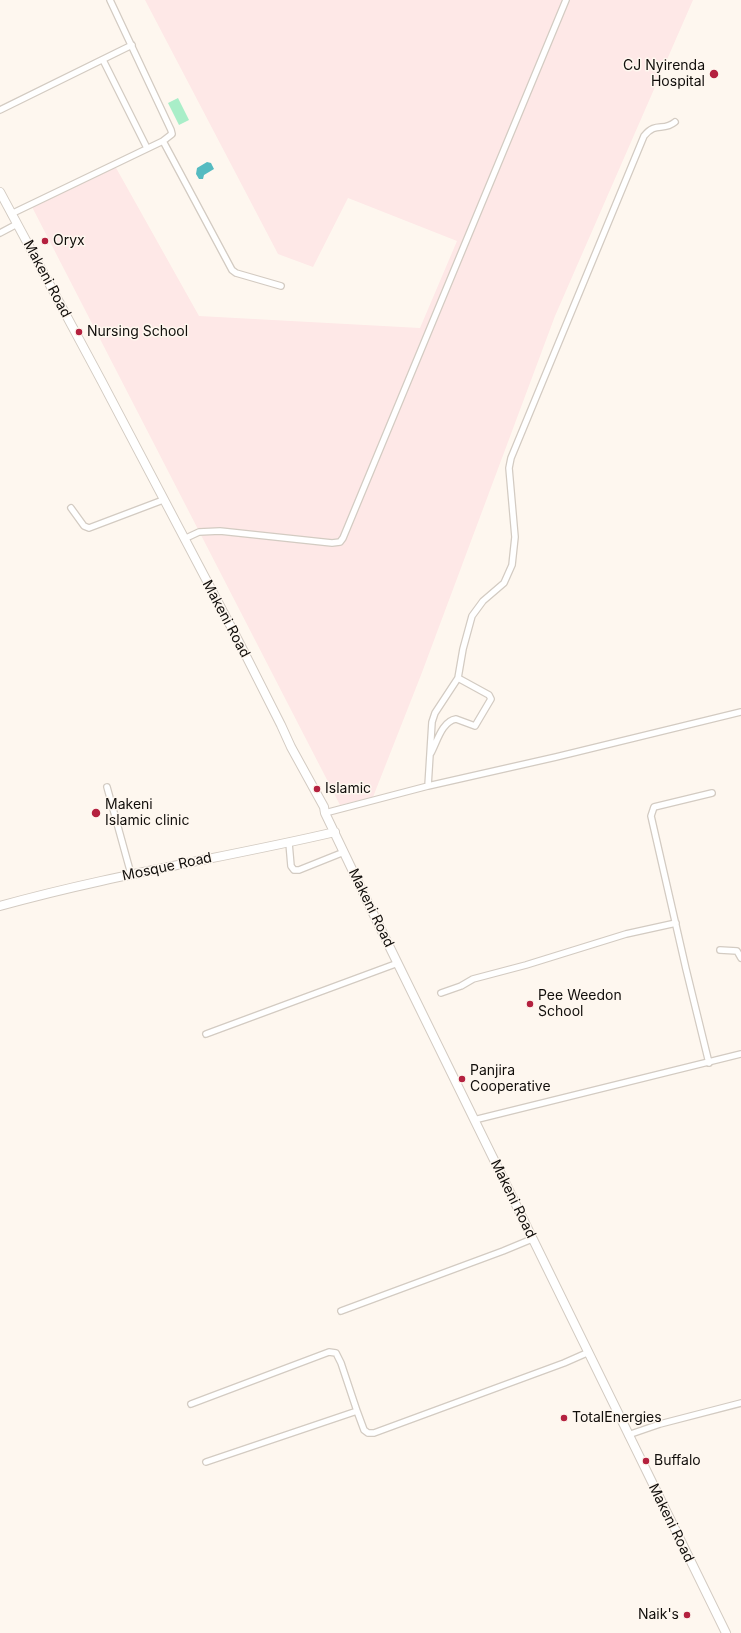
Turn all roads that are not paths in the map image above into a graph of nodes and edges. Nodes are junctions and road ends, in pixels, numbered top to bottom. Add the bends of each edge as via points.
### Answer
1 (110, 0) edge
2 (566, 0) edge
3 (132, 45) junction
4 (102, 60) junction
5 (0, 110) edge
6 (674, 122) dead end
7 (163, 141) junction
8 (147, 148) junction
9 (0, 192) edge
10 (11, 214) junction
11 (17, 224) junction
12 (0, 234) edge
13 (281, 286) dead end
14 (163, 500) junction
15 (71, 508) dead end
16 (184, 538) junction
17 (458, 678) junction
18 (741, 712) edge
19 (430, 756) junction
20 (107, 786) dead end
21 (428, 786) junction
22 (712, 792) dead end
23 (325, 813) junction
24 (335, 832) junction
25 (289, 843) junction
26 (344, 852) junction
27 (131, 874) junction
28 (0, 906) edge
29 (676, 923) junction
30 (720, 950) dead end
31 (741, 958) edge
32 (398, 963) junction
33 (441, 993) dead end
34 (206, 1034) dead end
35 (741, 1054) edge
36 (709, 1063) junction
37 (474, 1120) junction
38 (532, 1239) junction
39 (341, 1311) dead end
40 (589, 1352) junction
41 (741, 1403) edge
42 (191, 1404) dead end
43 (357, 1411) junction
44 (628, 1434) junction
45 (206, 1462) dead end
46 (726, 1633) edge

1 - 3 street
2 - 16 street via 343,538 340,542 332,543 220,531 199,532
3 - 4 street
3 - 7 street via 171,130 171,136
4 - 5 street
4 - 8 street
6 - 17 street via 670,126 654,126 644,136 511,458 509,468 515,537 512,565 504,583 472,616
7 - 8 street
7 - 13 street via 232,270
8 - 10 street
9 - 10 main road, Makeni Road
10 - 11 main road, Makeni Road
11 - 12 street
11 - 14 main road, Makeni Road
14 - 15 street via 89,528 84,526
14 - 16 main road, Makeni Road
16 - 23 main road, Makeni Road
17 - 19 street via 432,722
17 - 19 street via 489,695 491,699 475,726 456,719 444,726
18 - 21 street
19 - 21 street
20 - 27 street
21 - 23 street
22 - 29 street via 666,803 652,810 651,816
23 - 24 main road, Makeni Road
24 - 25 main road, Mosque Road
24 - 26 main road, Makeni Road
25 - 26 street via 294,870
25 - 27 main road, Mosque Road
26 - 32 main road, Makeni Road
27 - 28 main road, Mosque Road
29 - 33 street via 626,934 473,979
29 - 36 street
30 - 31 street via 737,951
32 - 34 street
32 - 37 main road, Makeni Road
35 - 36 street
36 - 37 street
37 - 38 main road, Makeni Road
38 - 39 street
38 - 40 main road, Makeni Road
40 - 43 street via 374,1433 364,1430
40 - 44 main road, Makeni Road
41 - 44 street
42 - 43 street via 329,1352 336,1353 341,1363
43 - 45 street
44 - 46 main road, Makeni Road

